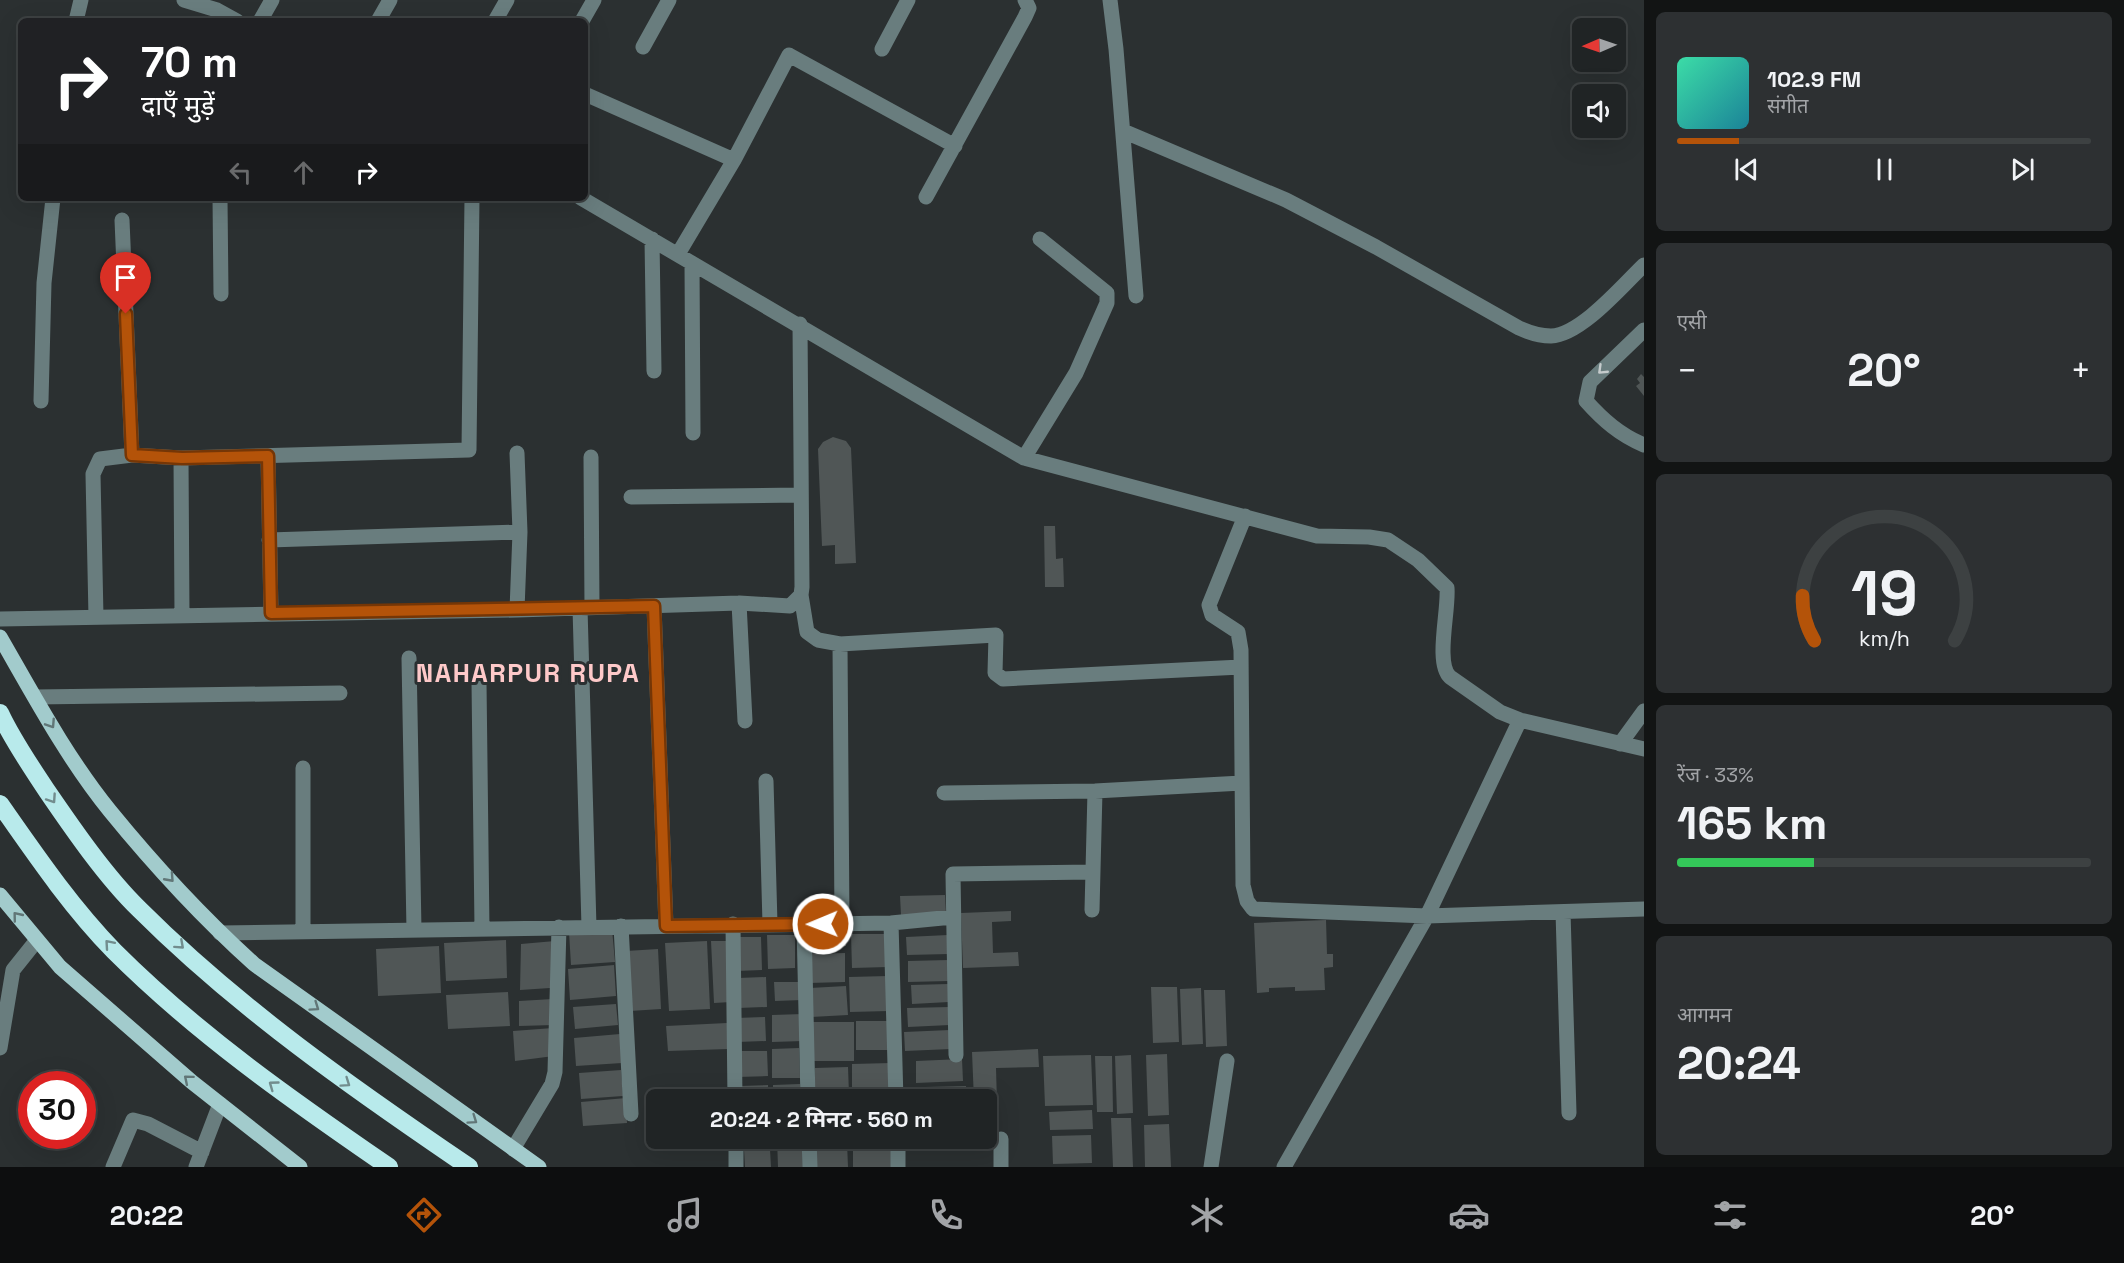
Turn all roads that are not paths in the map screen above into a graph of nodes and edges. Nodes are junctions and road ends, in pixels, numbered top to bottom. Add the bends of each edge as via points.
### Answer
1 (81, 0) edge
2 (184, 0) edge
3 (272, 0) edge
4 (390, 0) edge
5 (507, 0) edge
6 (594, 0) edge
7 (669, 0) edge
8 (908, 0) edge
9 (1025, 0) edge
10 (1110, 0) edge
11 (217, 16) edge
12 (77, 18) edge
13 (262, 18) edge
14 (380, 18) edge
15 (497, 18) edge
16 (584, 18) edge
17 (643, 47) dead end
18 (882, 49) dead end
19 (588, 95) edge
20 (1123, 131) junction
21 (955, 146) junction
22 (734, 160) junction
23 (926, 197) dead end
24 (52, 201) edge
25 (220, 201) edge
26 (472, 201) edge
27 (586, 201) edge
28 (122, 220) dead end
29 (652, 239) junction
30 (1040, 239) dead end
31 (678, 254) junction
32 (692, 263) junction
33 (1644, 265) edge
34 (221, 294) dead end
35 (1136, 296) dead end
36 (800, 324) junction
37 (1644, 330) edge
38 (654, 371) dead end
39 (41, 401) dead end
40 (693, 433) dead end
41 (1644, 445) edge
42 (517, 453) dead end
43 (132, 455) junction
44 (268, 456) junction
45 (591, 457) dead end
46 (182, 458) junction
47 (1024, 458) junction
48 (800, 495) junction
49 (631, 497) dead end
50 (1245, 516) junction
51 (520, 532) junction
52 (269, 540) junction
53 (801, 596) junction
54 (739, 603) junction
55 (654, 606) junction
56 (586, 608) junction
57 (517, 610) junction
58 (271, 613) junction
59 (182, 615) junction
60 (96, 617) junction
61 (0, 619) edge
62 (0, 637) edge
63 (840, 644) junction
64 (409, 658) dead end
65 (1241, 667) junction
66 (479, 682) dead end
67 (340, 693) dead end
68 (34, 698) junction
69 (1644, 711) edge
70 (0, 713) edge
71 (1520, 720) junction
72 (745, 721) dead end
73 (1620, 744) junction
74 (1644, 750) edge
75 (303, 768) dead end
76 (766, 781) dead end
77 (1242, 783) junction
78 (1095, 791) junction
79 (944, 793) dead end
80 (0, 804) edge
81 (1093, 872) junction
82 (0, 895) edge
83 (1644, 909) edge
84 (1092, 910) dead end
85 (1563, 912) junction
86 (1427, 916) junction
87 (953, 917) junction
88 (842, 923) junction
89 (891, 923) junction
90 (733, 924) junction
91 (770, 924) junction
92 (804, 924) junction
93 (621, 926) junction
94 (666, 926) junction
95 (559, 927) junction
96 (589, 927) junction
97 (482, 929) junction
98 (414, 930) junction
99 (303, 932) junction
100 (220, 933) junction
101 (37, 940) junction
102 (7, 968) edge
103 (0, 1048) edge
104 (956, 1055) dead end
105 (1227, 1061) dead end
106 (735, 1089) edge
107 (808, 1089) edge
108 (896, 1089) edge
109 (220, 1104) junction
110 (1569, 1113) dead end
111 (631, 1114) dead end
112 (1001, 1139) dead end
113 (513, 1149) junction
114 (736, 1149) edge
115 (809, 1149) edge
116 (897, 1149) edge
117 (201, 1152) junction
118 (113, 1167) edge
119 (196, 1167) edge
120 (300, 1167) edge
121 (389, 1167) edge
122 (469, 1167) edge
123 (539, 1167) edge
124 (736, 1167) edge
125 (810, 1167) edge
126 (898, 1167) edge
127 (1001, 1167) edge
128 (1211, 1167) edge
129 (1284, 1167) edge

1 - 12 street
2 - 11 street
3 - 13 street
4 - 14 street
5 - 15 street
6 - 16 street
7 - 17 street
8 - 18 street
9 - 21 street via 1029,8 1025,17
10 - 20 street
19 - 22 street
20 - 33 street via 1287,200 1535,335 1554,336 1584,321
20 - 35 street
21 - 22 street via 789,55
21 - 23 street
22 - 31 street
24 - 39 street via 44,283
25 - 34 street
26 - 44 street via 469,450
27 - 29 street
28 - 43 street
29 - 31 street
29 - 38 street
30 - 47 street via 1107,293 1107,303 1076,373
31 - 32 street
32 - 36 street
32 - 40 street
36 - 47 street
36 - 48 street
37 -> 41 street via 1590,382 1586,401 1604,421
42 - 51 street
43 - 46 street
43 - 60 street via 100,459 93,474
44 - 46 street
44 - 52 street
45 - 56 street
46 - 59 street
47 - 50 street
48 - 49 street
48 - 53 street
50 - 65 street via 1209,605 1212,615 1238,632
50 - 71 street via 1317,536 1388,540 1418,560 1447,588 1442,660 1445,673 1500,712
51 - 52 street
51 - 57 street
52 - 58 street
53 - 54 street via 790,606
53 - 63 street via 807,632 818,640
54 - 55 street
54 - 72 street
55 - 56 street
55 - 94 street
56 - 57 street
56 - 96 street
57 - 58 street
58 - 59 street
59 - 60 street
60 - 61 street
62 - 68 main road
63 - 65 street via 996,635 995,672 1003,679
63 - 88 street
64 - 98 street
65 - 77 street
66 - 97 street
67 - 68 street
68 -> 100 main road via 110,810
69 - 73 street
70 -> 122 highway via 10,736 69,823 138,908 242,1001 341,1080
71 - 73 street
71 - 86 street
73 - 74 street
75 - 99 street
76 - 91 street
77 - 78 street
77 - 86 street via 1243,885 1246,901 1253,909
78 - 79 street
78 - 81 street
121 -> 80 highway via 213,1041 114,950 43,866
81 - 84 street
81 - 87 street via 953,874
101 -> 82 main road
83 - 85 street
85 - 86 street
85 - 110 street
86 - 129 street
87 - 89 street
87 - 104 street
88 - 89 street
88 - 92 street
89 - 108 street
90 - 91 street
90 - 94 street
90 - 106 street
91 - 92 street
92 - 107 street
93 - 94 street
93 - 96 street
93 - 111 street
95 - 96 street
95 - 97 street
95 - 113 street via 555,1072 552,1084
97 - 98 street
98 - 99 street
99 - 100 street
100 -> 113 main road via 254,964
101 - 102 street
109 -> 101 main road via 60,968
102 - 103 street
105 - 128 street
109 - 117 street
109 - 120 main road
112 - 127 street
113 - 123 main road
114 - 124 street
115 - 125 street
116 - 126 street
117 - 118 street via 133,1120
117 - 119 street

